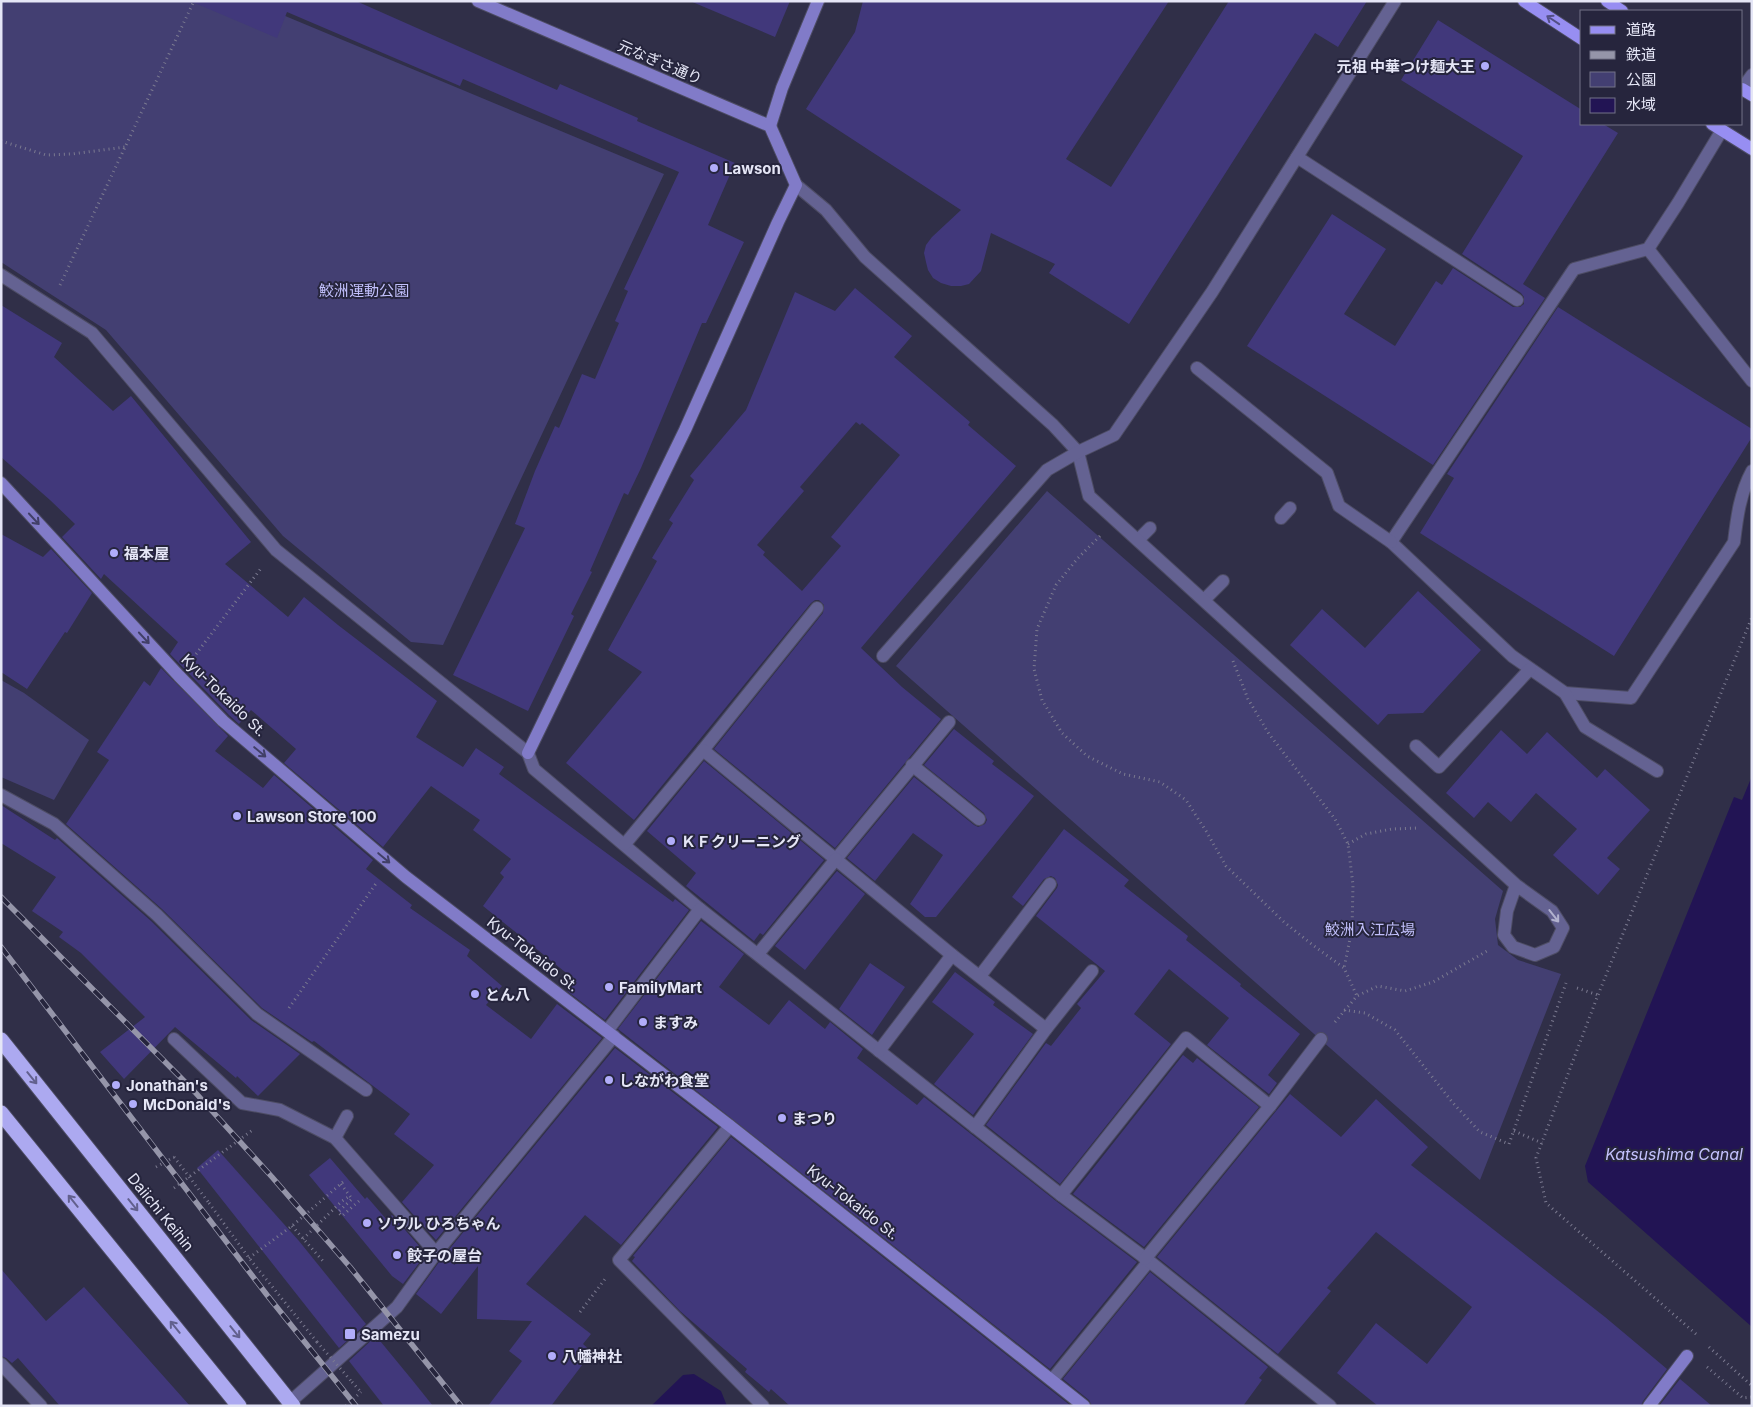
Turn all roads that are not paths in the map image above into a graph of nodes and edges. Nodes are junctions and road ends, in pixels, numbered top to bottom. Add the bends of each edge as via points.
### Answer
1 (478, 1) edge
2 (818, 1) edge
3 (1396, 1) edge
4 (1524, 1) edge
5 (1606, 1) edge
6 (1620, 10) edge
7 (1580, 38) edge
8 (1752, 75) edge
9 (1743, 88) edge
10 (770, 126) junction
11 (1716, 127) edge
12 (1752, 149) edge
13 (1297, 157) junction
14 (796, 185) junction
15 (1648, 249) junction
16 (1, 275) edge
17 (1517, 300) dead end
18 (1197, 368) dead end
19 (1752, 381) edge
20 (1078, 452) junction
21 (1752, 471) edge
22 (1, 483) edge
23 (1290, 508) dead end
24 (1281, 518) dead end
25 (1150, 528) dead end
26 (1138, 540) junction
27 (1391, 542) junction
28 (1223, 581) dead end
29 (1204, 600) junction
30 (817, 608) dead end
31 (883, 656) dead end
32 (1530, 669) junction
33 (1565, 693) junction
34 (949, 722) dead end
35 (1416, 746) dead end
36 (703, 750) junction
37 (528, 753) junction
38 (912, 765) junction
39 (1657, 771) dead end
40 (1, 795) edge
41 (979, 819) dead end
42 (625, 844) junction
43 (836, 859) junction
44 (1050, 884) dead end
45 (1516, 885) junction
46 (700, 909) junction
47 (758, 954) junction
48 (952, 955) junction
49 (1092, 971) dead end
50 (980, 976) junction
51 (1046, 1029) junction
52 (610, 1034) junction
53 (174, 1039) dead end
54 (1, 1040) edge
55 (1320, 1040) road end
56 (880, 1051) junction
57 (366, 1090) dead end
58 (1270, 1106) junction
59 (1, 1112) edge
60 (347, 1116) dead end
61 (730, 1126) junction
62 (975, 1127) junction
63 (335, 1138) junction
64 (1061, 1195) junction
65 (436, 1253) junction
66 (1147, 1260) junction
67 (1687, 1356) road end
68 (1, 1364) edge
69 (1052, 1380) junction
70 (292, 1404) edge
71 (1078, 1404) edge
72 (41, 1406) edge
73 (239, 1406) edge
74 (763, 1406) edge
75 (1330, 1406) edge
76 (1649, 1406) edge

1 - 10 street, 元なぎさ通り
2 - 10 street
3 - 13 street
7 -> 4 main road
5 - 6 main road
8 - 9 street
10 - 14 street
11 - 12 main road
11 - 15 street via 1678,203
13 - 17 street
13 - 20 street via 1212,292 1114,435
14 - 20 street via 826,210 865,257 1053,425
14 - 37 street via 686,430
15 - 19 street
15 - 27 street via 1574,269
16 - 37 street via 92,333 276,550
18 - 27 street via 1327,473 1339,506
20 - 26 street via 1089,496
20 - 31 street via 1047,470
21 - 33 street via 1744,484 1734,542 1631,698
22 -> 52 street, Kyu-Tokaido St. via 223,721 390,864
23 - 24 street
25 - 26 street
26 - 29 street
27 - 32 street via 1512,656
28 - 29 street
29 - 45 street
30 - 36 street
32 - 33 street
32 - 35 street via 1439,767
33 - 39 street via 1585,727
34 - 38 street
36 - 42 street
36 - 43 street
37 - 42 street via 534,769
38 - 41 street
38 - 43 street
40 - 57 street via 54,824 157,915 257,1014
42 - 46 street
43 - 47 street
43 - 48 street
44 - 50 street
45 -> 45 street via 1552,911 1563,928 1554,947 1534,955 1514,947 1504,935 1507,911
46 - 47 street
46 - 52 street
47 - 56 street
48 - 50 street
48 - 56 street
49 - 51 street
50 - 51 street
51 - 62 street
52 - 61 street, Kyu-Tokaido St.
52 - 65 street
53 - 63 street via 242,1103 280,1110
54 -> 70 highway, Daiichi Keihin
55 - 58 street
56 - 62 street
58 - 64 street via 1186,1038
58 - 66 street
73 -> 59 highway
60 - 63 street
61 - 69 street, Kyu-Tokaido St.
61 - 74 street via 619,1260
62 - 64 street
63 - 65 street
64 - 66 street
65 - 70 street via 397,1307
66 - 69 street
66 - 75 street
67 - 76 street
68 - 72 street
69 - 71 street, Kyu-Tokaido St.

